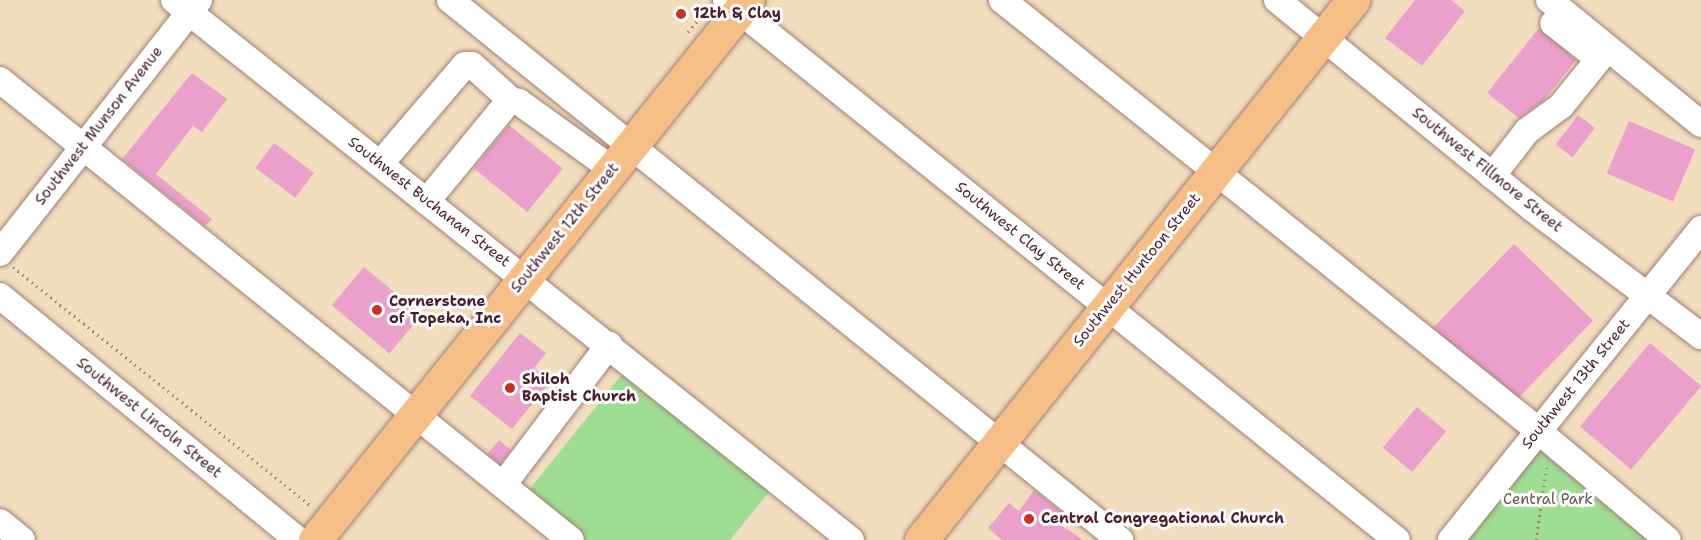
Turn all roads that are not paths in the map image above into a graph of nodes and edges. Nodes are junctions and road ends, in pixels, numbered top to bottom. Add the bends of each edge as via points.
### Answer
1 (450, 0) edge
2 (1002, 0) edge
3 (1277, 0) edge
4 (1353, 0) edge
5 (188, 4) edge
6 (738, 4) edge
7 (1551, 12) edge
8 (1323, 36) junction
9 (0, 80) edge
10 (512, 100) junction
11 (1701, 124) edge
12 (82, 148) junction
13 (622, 157) junction
14 (380, 164) junction
15 (1215, 172) junction
16 (1492, 176) junction
17 (427, 201) junction
18 (1701, 229) edge
19 (3, 257) edge
20 (525, 279) junction
21 (1648, 295) junction
22 (0, 296) edge
23 (1107, 307) junction
24 (1701, 336) edge
25 (609, 345) junction
26 (416, 414) junction
27 (1000, 440) junction
28 (1543, 443) junction
29 (503, 485) junction
30 (0, 522) edge
31 (22, 540) edge
32 (298, 540) edge
33 (315, 540) edge
34 (571, 540) edge
35 (851, 540) edge
36 (921, 540) edge
37 (1120, 540) edge
38 (1397, 540) edge
39 (1451, 540) edge
40 (1668, 540) edge

1 - 13 street
2 - 15 street
3 - 8 street, Southwest Fillmore Street
4 - 8 main road, Southwest Huntoon Street
5 - 12 street, Southwest Munson Avenue
5 - 14 street, Southwest Buchanan Street
6 - 13 main road, Southwest 12th Street
6 - 23 street, Southwest Clay Street
7 - 11 street
7 - 16 street via 1599,59 1561,106 1527,131
8 - 15 main road, Southwest Huntoon Street
8 - 16 street, Southwest Fillmore Street
9 - 12 street
10 - 13 street
10 - 14 street via 472,65 465,65
10 - 17 street via 503,104
12 - 19 street, Southwest Munson Avenue
12 - 26 street
13 - 20 main road, Southwest 12th Street
13 - 27 street
14 - 17 street, Southwest Buchanan Street
15 - 23 main road, Southwest Huntoon Street
15 - 28 street
16 - 21 street, Southwest Fillmore Street
17 - 20 street, Southwest Buchanan Street
18 - 21 street, Southwest 13th Street
20 - 25 street, Southwest Buchanan Street
20 - 26 main road, Southwest 12th Street
21 - 24 street, Southwest Fillmore Street
21 - 28 street, Southwest 13th Street
22 - 32 street, Southwest Lincoln Street
23 - 27 main road, Southwest Huntoon Street
23 - 38 street, Southwest Clay Street
25 - 29 street
25 - 35 street, Southwest Buchanan Street
26 - 29 street
26 - 33 main road, Southwest 12th Street
27 - 36 main road, Southwest Huntoon Street
27 - 37 street
28 - 39 street, Southwest 13th Street
28 - 40 street
29 - 34 street
30 - 31 street

